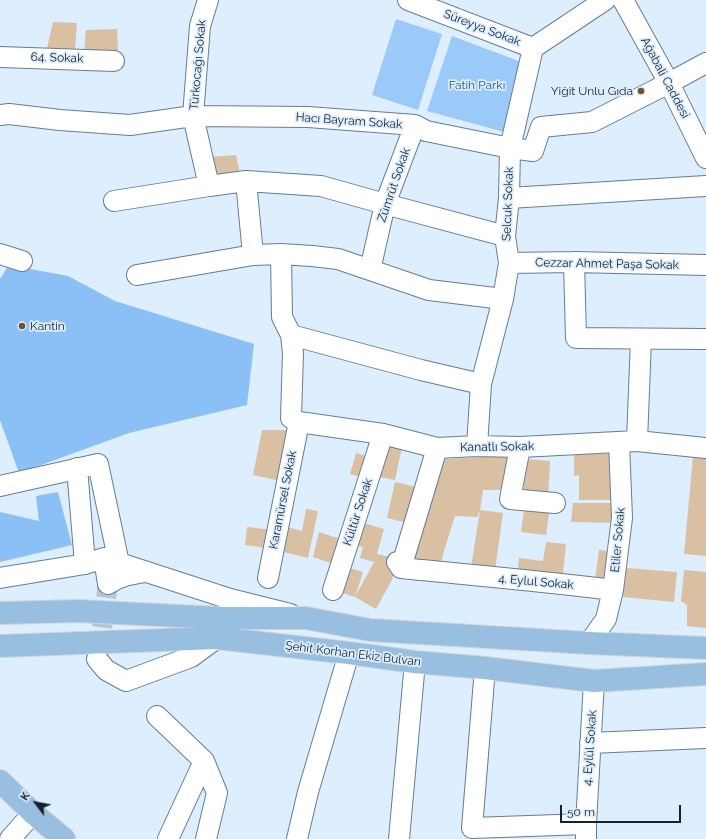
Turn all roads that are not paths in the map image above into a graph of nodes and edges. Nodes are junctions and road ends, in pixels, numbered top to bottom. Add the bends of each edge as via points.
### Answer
1 (208, 0) edge
2 (408, 0) edge
3 (605, 0) edge
4 (623, 0) edge
5 (533, 48) junction
6 (0, 57) edge
7 (114, 61) dead end
8 (706, 63) edge
9 (669, 83) junction
10 (0, 115) edge
11 (194, 116) junction
12 (415, 125) junction
13 (510, 148) junction
14 (706, 158) edge
15 (246, 181) junction
16 (209, 186) junction
17 (706, 186) edge
18 (509, 198) junction
19 (114, 201) dead end
20 (385, 204) junction
21 (505, 236) junction
22 (0, 254) edge
23 (281, 254) junction
24 (253, 255) junction
25 (22, 261) dead end
26 (574, 262) junction
27 (509, 263) junction
28 (706, 266) edge
29 (370, 270) junction
30 (137, 275) dead end
31 (503, 299) junction
32 (291, 335) junction
33 (641, 339) junction
34 (706, 339) edge
35 (481, 384) junction
36 (295, 420) junction
37 (383, 434) junction
38 (628, 441) junction
39 (477, 446) junction
40 (520, 447) junction
41 (437, 448) junction
42 (706, 448) edge
43 (77, 468) junction
44 (0, 486) edge
45 (555, 503) dead end
46 (112, 560) junction
47 (85, 564) junction
48 (148, 572) junction
49 (0, 578) edge
50 (268, 578) dead end
51 (333, 590) dead end
52 (613, 590) junction
53 (0, 612) edge
54 (306, 618) junction
55 (217, 638) junction
56 (589, 643) junction
57 (0, 646) edge
58 (706, 648) edge
59 (349, 653) junction
60 (97, 659) dead end
61 (415, 662) junction
62 (485, 668) junction
63 (706, 674) edge
64 (594, 681) junction
65 (157, 716) dead end
66 (706, 738) edge
67 (590, 743) junction
68 (204, 761) junction
69 (0, 781) edge
70 (33, 813) junction
71 (586, 832) edge
72 (10, 839) edge
73 (64, 839) edge
74 (168, 839) edge
75 (206, 839) edge
76 (297, 839) edge
77 (399, 839) edge

1 - 11 street, Türkocağı Sokak via 200,26
2 - 5 street, Süreyya Sokak
3 - 5 street
4 - 9 street, Ağabali Caddesi
5 - 13 street, Selcuk Sokak
6 - 7 street, 64. Sokak
8 - 9 street
9 - 13 street, Hacı Bayram Sokak via 592,122 541,127 534,151
9 - 14 street, Ağabali Caddesi
10 - 11 street, Hacı Bayram Sokak via 130,126
11 - 12 street, Hacı Bayram Sokak via 308,117
11 - 16 street, Türkocağı Sokak
12 - 13 street, Hacı Bayram Sokak via 426,131
12 - 20 street, Zümrüt Sokak
13 - 18 street, Selcuk Sokak
15 - 16 street
15 - 20 street via 321,186
15 - 24 street
16 - 19 street
17 - 18 street
18 - 21 street, Selcuk Sokak
20 - 21 street
20 - 29 street, Zümrüt Sokak
21 - 27 street, Selcuk Sokak
22 - 25 street
23 - 24 street
23 - 29 street via 338,260
23 - 32 street via 282,317
24 - 30 street
26 - 27 street, Cezzar Ahmet Paşa Sokak
26 - 28 street, Cezzar Ahmet Paşa Sokak
26 - 33 street via 576,338
27 - 31 street, Selcuk Sokak
29 - 31 street via 429,290
31 - 35 street, Selcuk Sokak
32 - 35 street
32 - 36 street, Karamürsel Sokak
33 - 34 street
33 - 38 street, Etiler Sokak
35 - 39 street, Selcuk Sokak
36 - 37 street, Kanatlı Sokak
36 - 50 street, Karamürsel Sokak
37 - 41 street, Kanatlı Sokak
37 - 51 street, Kültür Sokak
38 - 40 street, Kanatlı Sokak
38 - 42 street, Kanatlı Sokak
38 - 52 street, Etiler Sokak
39 - 40 street, Kanatlı Sokak
39 - 41 street, Kanatlı Sokak
40 - 45 street via 510,499
41 - 52 street, 4. Eylul Sokak via 399,565
43 - 44 street
43 - 46 street via 98,464
43 - 47 street
46 - 47 street
46 - 48 street
46 - 48 street via 108,584 129,574
47 - 49 street
48 - 54 street via 230,599
52 - 56 street via 606,619
53 - 54 main road via 78,611 219,618
54 - 56 main road via 370,630
55 - 57 main road, Şehit Korhan Ekiz Bulvarı
55 - 59 main road, Şehit Korhan Ekiz Bulvarı
55 - 60 street via 191,657 126,681 106,670
56 - 58 main road
59 - 61 main road, Şehit Korhan Ekiz Bulvarı
59 - 76 street via 308,792
61 - 62 main road, Şehit Korhan Ekiz Bulvarı
61 - 77 street
62 - 64 main road, Şehit Korhan Ekiz Bulvarı
62 - 71 street via 472,828
63 - 64 main road, Şehit Korhan Ekiz Bulvarı
64 - 67 street, 4. Eylül Sokak
65 - 68 street
66 - 67 street
67 - 71 street, 4. Eylül Sokak
68 - 74 street
68 - 75 street via 217,793
69 - 70 main road
70 - 72 street
70 - 73 main road

